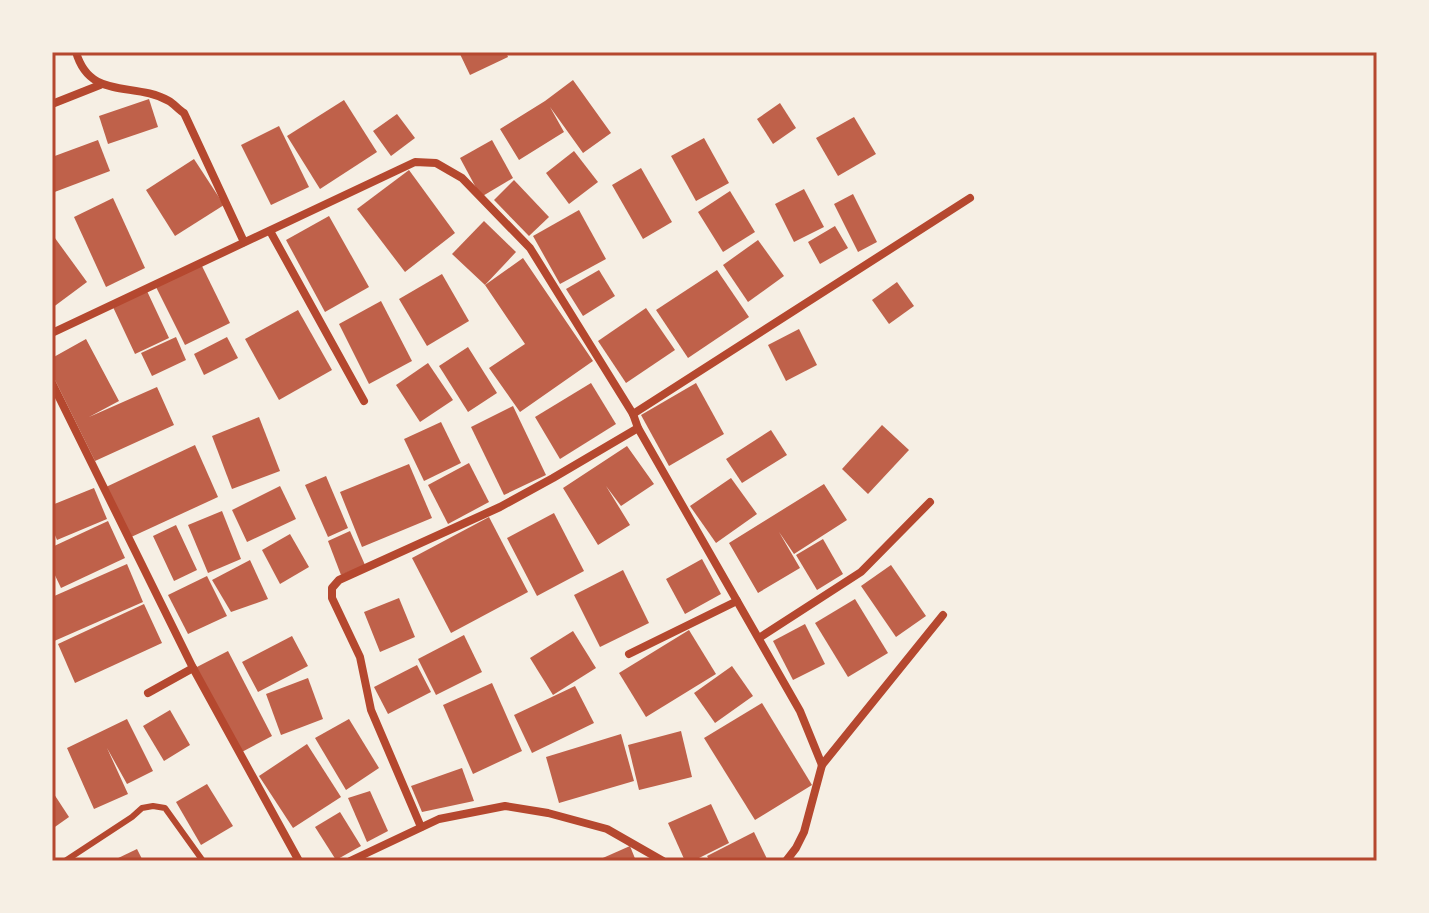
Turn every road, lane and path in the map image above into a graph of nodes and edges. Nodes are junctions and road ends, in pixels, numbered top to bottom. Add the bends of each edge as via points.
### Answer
1 (76, 52) edge
2 (100, 85) junction
3 (52, 104) edge
4 (970, 198) dead end
5 (270, 231) junction
6 (244, 242) junction
7 (52, 333) edge
8 (52, 383) edge
9 (364, 401) dead end
10 (633, 414) junction
11 (638, 428) junction
12 (930, 502) dead end
13 (737, 601) junction
14 (943, 615) dead end
15 (759, 638) junction
16 (629, 654) dead end
17 (193, 668) junction
18 (148, 693) dead end
19 (822, 765) junction
20 (421, 827) junction
21 (65, 861) edge
22 (203, 861) edge
23 (299, 861) edge
24 (350, 861) edge
25 (663, 861) edge
26 (786, 861) edge

1 - 2 street via 80,65
2 - 3 street
2 - 6 street via 169,101 184,113
4 - 10 street
5 - 6 street
5 - 9 street
5 - 10 street via 415,162 436,163 475,190 530,248
6 - 7 street
8 - 17 street
10 - 11 street
11 - 13 street
11 - 20 street via 500,507 339,580 332,588 360,657 371,710
12 - 15 street via 861,572
13 - 15 street
13 - 16 street
14 - 19 street
15 - 19 street via 800,711
17 - 18 street
17 - 23 street
19 - 26 street via 804,832
20 - 24 street
20 - 25 street via 505,806 607,829
21 - 22 lane via 142,808 153,806 165,808

